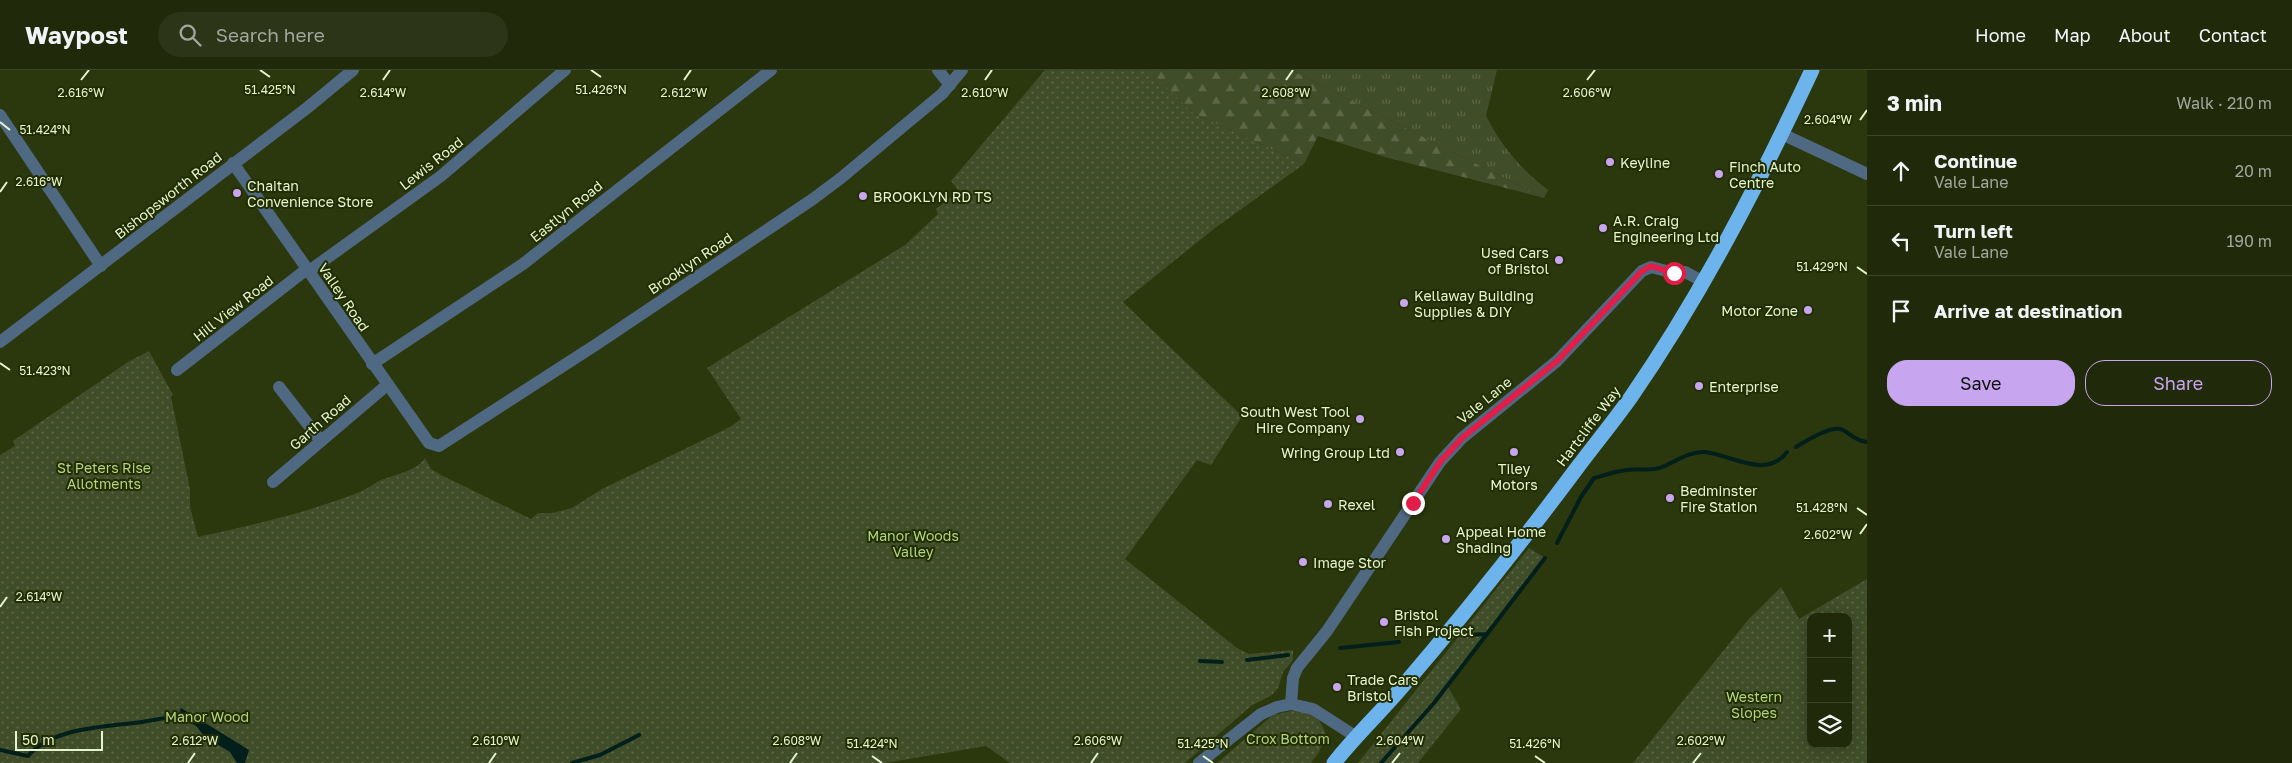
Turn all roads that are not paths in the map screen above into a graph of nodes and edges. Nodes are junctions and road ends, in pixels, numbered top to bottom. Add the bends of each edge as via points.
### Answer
1 (353, 70) edge
2 (565, 70) edge
3 (771, 70) edge
4 (938, 70) edge
5 (962, 70) edge
6 (1812, 70) edge
7 (950, 85) junction
8 (0, 115) edge
9 (1782, 134) junction
10 (234, 163) junction
11 (1867, 174) edge
12 (101, 266) junction
13 (308, 270) junction
14 (1704, 282) junction
15 (2, 337) edge
16 (372, 364) junction
17 (177, 370) dead end
18 (387, 384) junction
19 (279, 387) dead end
20 (321, 442) junction
21 (432, 446) joint
22 (273, 482) dead end
23 (1291, 704) junction
24 (1355, 736) junction
25 (1199, 763) edge
26 (1334, 763) edge

1 - 10 street, Bishopsworth Road
2 - 13 street, Lewis Road via 441,176
3 - 16 street, Eastlyn Road via 523,264
4 - 7 street
5 - 7 street, Brooklyn Road
6 - 9 highway, Hartcliffe Way
7 - 21 street, Brooklyn Road via 813,199 597,344 439,446
8 - 12 street
9 - 11 street
9 - 14 highway, Hartcliffe Way
10 - 12 street, Bishopsworth Road
10 - 13 street, Valley Road
12 - 15 street, Bishopsworth Road
13 - 16 street, Valley Road
13 - 17 street, Hill View Road
14 - 23 street, Vale Lane via 1686,272 1674,273 1651,266 1642,271 1557,361 1462,438 1440,462 1327,631 1297,668
14 - 24 highway, Hartcliffe Way via 1631,397 1529,533 1400,690
16 - 18 street, Valley Road
18 - 20 street, Garth Road
18 - 21 street, Valley Road
19 - 20 street
20 - 22 street, Garth Road
23 - 24 street via 1313,709
23 - 25 street via 1270,708 1260,714
24 - 26 highway, Hartcliffe Way

